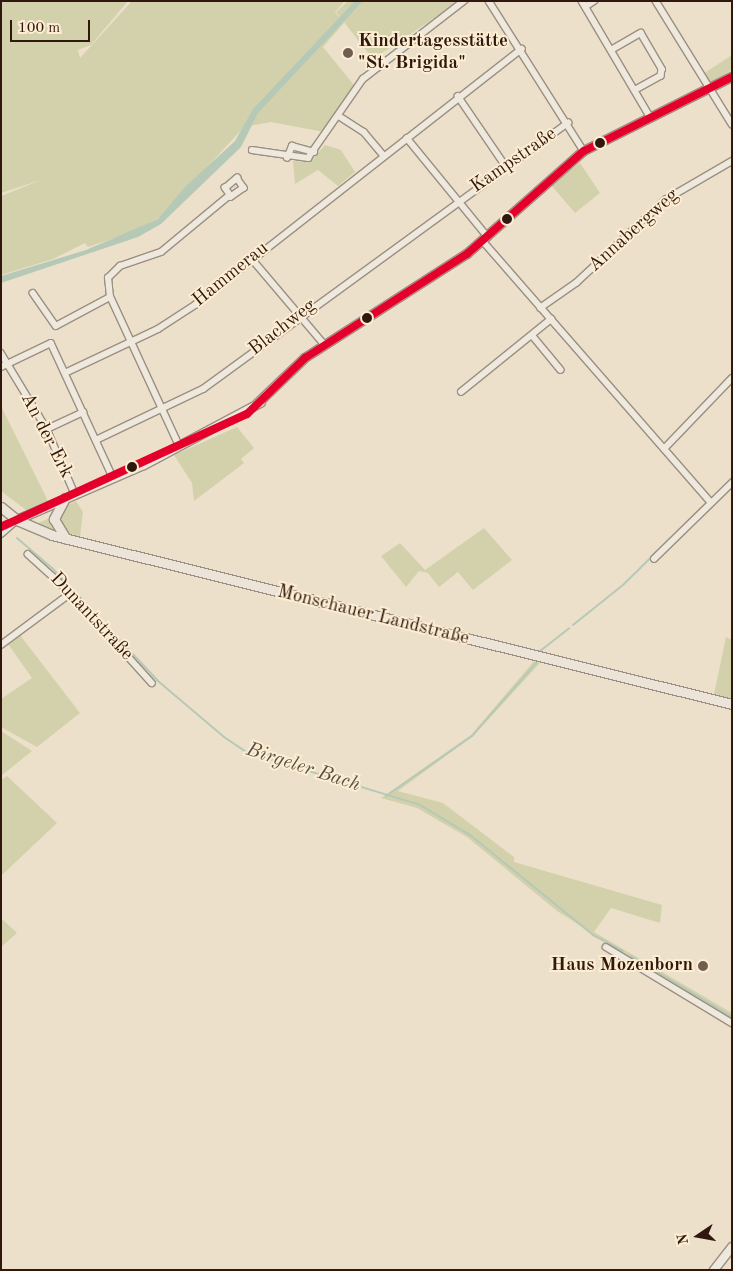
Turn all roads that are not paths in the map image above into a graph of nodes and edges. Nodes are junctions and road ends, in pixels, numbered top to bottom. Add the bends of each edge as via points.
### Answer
1 (464, 1) edge
2 (489, 1) edge
3 (594, 1) edge
4 (656, 1) edge
5 (584, 4) edge
6 (522, 49) junction
7 (613, 49) junction
8 (732, 77) edge
9 (636, 90) junction
10 (709, 90) junction
11 (458, 96) junction
12 (339, 116) junction
13 (651, 118) junction
14 (568, 123) junction
15 (732, 124) edge
16 (407, 138) junction
17 (252, 150) dead end
18 (584, 151) junction
19 (314, 152) junction
20 (384, 156) junction
21 (287, 158) junction
22 (732, 161) edge
23 (505, 164) junction
24 (230, 195) dead end
25 (460, 199) junction
26 (485, 239) junction
27 (252, 258) junction
28 (34, 294) dead end
29 (110, 297) junction
30 (540, 308) junction
31 (299, 314) junction
32 (551, 319) junction
33 (532, 335) junction
34 (132, 343) junction
35 (325, 345) junction
36 (1, 353) edge
37 (8, 364) junction
38 (1, 367) edge
39 (560, 370) dead end
40 (65, 373) junction
41 (732, 378) edge
42 (461, 392) dead end
43 (163, 409) junction
44 (83, 412) junction
45 (46, 429) junction
46 (96, 440) junction
47 (179, 446) junction
48 (664, 449) junction
49 (112, 477) junction
50 (732, 482) edge
51 (77, 493) junction
52 (65, 498) junction
53 (712, 502) junction
54 (1, 507) edge
55 (17, 520) junction
56 (1, 527) edge
57 (1, 534) edge
58 (66, 539) junction
59 (28, 554) dead end
60 (654, 558) dead end
61 (71, 593) junction
62 (1, 645) edge
63 (152, 682) dead end
64 (732, 704) edge
65 (606, 947) dead end
66 (732, 1023) edge
67 (732, 1247) edge
68 (714, 1270) edge

1 - 12 street via 363,79
2 - 6 street
3 - 5 street
4 - 10 street
5 - 7 street
6 - 11 street, Hammerau
6 - 14 street
7 - 9 street
7 - 9 street via 641,33 662,69 661,76
8 - 10 street
9 - 13 street
10 - 13 street
10 - 15 street
11 - 16 street, Hammerau
11 - 23 street
12 - 19 street
12 - 20 street via 364,132
13 - 18 street
14 - 18 street
14 - 23 street, Kampstraße
16 - 20 street, Hammerau
16 - 25 street
17 - 21 street
18 - 26 street via 536,189
19 - 21 street via 304,160
19 - 21 street via 292,146
20 - 27 street, Hammerau
22 - 30 street, Annabergweg via 665,200 576,283
23 - 25 street, Kampstraße
24 - 29 street via 161,252 115,268 108,278
25 - 26 street
25 - 31 street, Blachweg
26 - 30 street
26 - 35 street
27 - 31 street
27 - 34 street, Hammerau via 195,305
28 - 29 street via 56,326
29 - 34 street
30 - 32 street
31 - 35 street
31 - 43 street, Blachweg via 202,388
32 - 33 street
32 - 48 street
33 - 39 street
33 - 42 street
34 - 40 street, Hammerau
34 - 43 street
35 - 47 street via 257,404
36 - 37 street, An der Erk
37 - 38 street
37 - 40 street via 52,344
37 - 45 street, An der Erk
40 - 44 street
41 - 48 street
43 - 46 street, Blachweg
43 - 47 street
44 - 45 street
44 - 46 street
45 - 51 street, An der Erk
46 - 49 street
47 - 49 street
48 - 53 street
49 - 51 street
50 - 53 street
51 - 52 street
52 - 55 street
52 - 58 main road via 54,520
53 - 60 street
54 - 55 main road, Monschauer Landstraße
55 - 56 street
55 - 57 street
55 - 58 main road, Monschauer Landstraße
58 - 64 main road, Monschauer Landstraße
59 - 61 street, Dunantstraße
61 - 62 street
61 - 63 street, Dunantstraße
65 - 66 street
67 - 68 street

